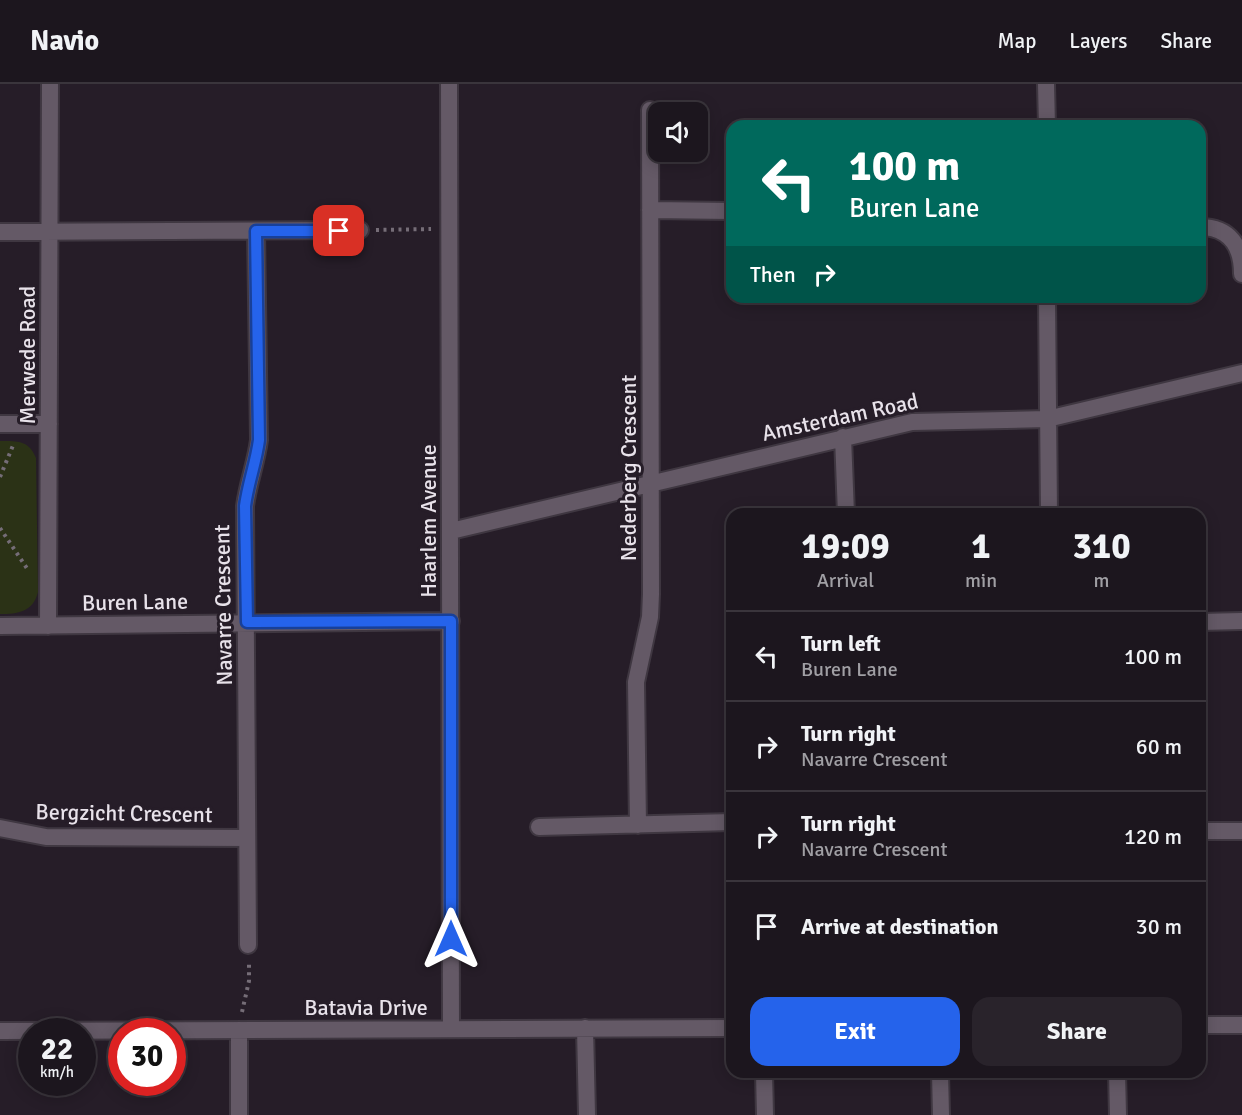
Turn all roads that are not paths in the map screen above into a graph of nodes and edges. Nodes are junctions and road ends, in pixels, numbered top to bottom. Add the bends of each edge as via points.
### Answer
1 (50, 84) edge
2 (449, 84) edge
3 (1046, 84) edge
4 (1047, 120) edge
5 (650, 162) edge
6 (650, 210) junction
7 (726, 211) edge
8 (1206, 228) edge
9 (256, 231) junction
10 (360, 231) road end
11 (0, 232) edge
12 (51, 233) junction
13 (1242, 274) edge
14 (1047, 303) edge
15 (1242, 373) edge
16 (1047, 419) junction
17 (0, 424) edge
18 (49, 424) junction
19 (843, 437) junction
20 (651, 483) junction
21 (846, 508) edge
22 (1049, 508) edge
23 (451, 531) junction
24 (451, 621) junction
25 (1206, 621) edge
26 (1242, 621) edge
27 (247, 622) junction
28 (0, 626) edge
29 (48, 626) junction
30 (726, 822) edge
31 (638, 825) junction
32 (539, 827) dead end
33 (0, 828) edge
34 (1206, 831) edge
35 (1242, 831) edge
36 (247, 838) junction
37 (248, 945) road end
38 (1206, 1025) edge
39 (1242, 1025) edge
40 (585, 1028) junction
41 (726, 1028) edge
42 (451, 1029) junction
43 (239, 1030) junction
44 (0, 1031) edge
45 (764, 1078) edge
46 (939, 1078) edge
47 (1117, 1078) edge
48 (239, 1115) edge
49 (587, 1115) edge
50 (765, 1115) edge
51 (940, 1115) edge
52 (1118, 1115) edge

1 - 12 street, Merwede Road
2 - 23 street, Haarlem Avenue
3 - 4 street
5 - 6 street, Nederberg Crescent
6 - 7 street
6 - 20 street, Nederberg Crescent
8 - 13 street via 1220,230 1234,241 1241,256
9 - 10 street
9 - 12 street
9 - 27 street, Navarre Crescent via 259,440 245,506
11 - 12 street
12 - 18 street, Merwede Road
14 - 16 street
15 - 16 street, Amsterdam Road
16 - 19 street, Amsterdam Road via 912,422
16 - 22 street
17 - 18 street
18 - 29 street, Merwede Road
19 - 20 street, Amsterdam Road
19 - 21 street
20 - 23 street, Amsterdam Road
20 - 31 street, Nederberg Crescent via 650,616 636,682
23 - 24 street, Haarlem Avenue
24 - 27 street, Buren Lane
24 - 42 street, Haarlem Avenue
25 - 26 street
27 - 29 street, Buren Lane
27 - 36 street, Navarre Crescent
28 - 29 street, Buren Lane
30 - 31 street
31 - 32 street
33 - 36 street, Bergzicht Crescent via 46,837
34 - 35 street
36 - 37 street, Navarre Crescent
38 - 39 street
40 - 41 street, Batavia Drive
40 - 42 street, Batavia Drive
40 - 49 street
42 - 43 street, Batavia Drive
43 - 44 street, Batavia Drive
43 - 48 street
45 - 50 street
46 - 51 street
47 - 52 street

